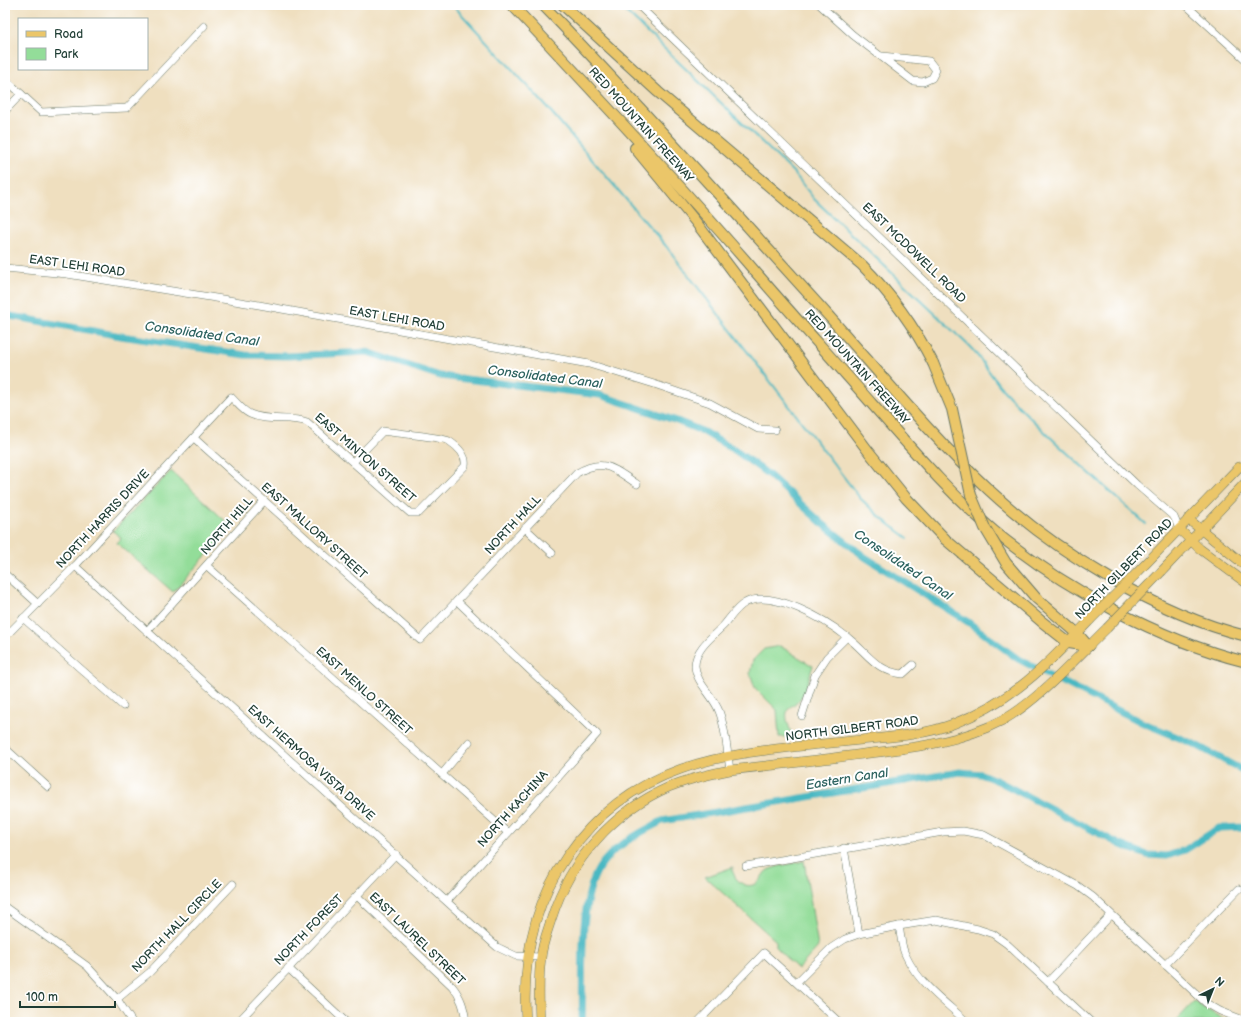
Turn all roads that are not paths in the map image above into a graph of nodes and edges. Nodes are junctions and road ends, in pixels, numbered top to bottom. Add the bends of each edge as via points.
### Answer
1 (512, 5) edge
2 (543, 5) edge
3 (563, 5) edge
4 (638, 5) edge
5 (820, 5) edge
6 (1186, 5) edge
7 (204, 26) dead end
8 (882, 56) junction
9 (1246, 60) edge
10 (5, 79) edge
11 (594, 92) junction
12 (21, 94) junction
13 (5, 111) edge
14 (5, 268) edge
15 (231, 397) joint
16 (775, 430) dead end
17 (194, 438) junction
18 (353, 462) junction
19 (1246, 466) edge
20 (1246, 482) edge
21 (637, 484) dead end
22 (264, 501) junction
23 (1174, 518) junction
24 (1188, 519) junction
25 (525, 528) junction
26 (1179, 529) junction
27 (1202, 530) junction
28 (1190, 541) junction
29 (552, 553) dead end
30 (75, 566) junction
31 (207, 566) junction
32 (1246, 566) edge
33 (5, 574) edge
34 (1246, 583) edge
35 (457, 601) junction
36 (38, 604) junction
37 (23, 618) junction
38 (147, 631) junction
39 (1077, 633) junction
40 (1246, 636) edge
41 (5, 637) edge
42 (847, 637) junction
43 (420, 640) joint
44 (1069, 643) junction
45 (1088, 646) junction
46 (1246, 662) edge
47 (913, 665) dead end
48 (124, 706) dead end
49 (802, 716) dead end
50 (469, 742) dead end
51 (5, 748) edge
52 (728, 756) junction
53 (730, 770) junction
54 (442, 774) junction
55 (48, 787) dead end
56 (507, 832) junction
57 (844, 848) junction
58 (396, 854) junction
59 (746, 866) dead end
60 (233, 884) dead end
61 (1239, 889) dead end
62 (357, 896) junction
63 (447, 901) junction
64 (5, 907) edge
65 (1111, 915) junction
66 (899, 926) junction
67 (859, 934) junction
68 (527, 956) junction
69 (541, 957) junction
70 (1165, 965) junction
71 (288, 968) junction
72 (797, 982) junction
73 (1048, 982) junction
74 (117, 999) junction
75 (1246, 1021) edge
76 (132, 1022) edge
77 (238, 1022) edge
78 (346, 1022) edge
79 (466, 1022) edge
80 (526, 1022) edge
81 (540, 1022) edge
82 (698, 1022) edge
83 (839, 1022) edge
84 (967, 1022) edge
85 (1090, 1022) edge

1 - 11 highway, RED MOUNTAIN FREEWAY
2 - 40 highway, RED MOUNTAIN FREEWAY via 990,492 1066,551 1111,578 1167,607
3 - 39 highway, bridge via 658,92 862,265 881,285 907,318 933,363 952,409 972,495 985,528 1010,568 1036,598
4 - 23 street, EAST MCDOWELL ROAD
5 - 8 street
6 - 9 street
7 - 12 street via 126,108 41,112
8 - 8 street via 913,81 923,82 932,78 936,70 928,61
10 - 12 street
11 - 44 highway via 610,119 660,176 868,452 906,498 970,562
11 - 46 highway, RED MOUNTAIN FREEWAY via 919,457 974,513 1017,549 1119,612 1185,642
12 - 13 street
14 - 16 street, EAST LEHI ROAD via 67,274 259,305 589,364 710,403 758,429
15 - 17 street, NORTH HARRIS DRIVE
15 - 18 street, EAST MINTON STREET via 249,414 308,422
17 - 22 street, EAST MALLORY STREET
17 - 30 street, NORTH HARRIS DRIVE
18 - 18 street, EAST MINTON STREET via 383,431 448,440 466,460 465,466 419,513 410,513
19 - 24 main road, NORTH GILBERT ROAD via 1239,467
20 - 27 main road
21 - 25 street, NORTH HALL via 615,470 590,465 577,473
22 - 31 street, NORTH HILL
22 - 43 street, EAST MALLORY STREET
23 - 24 street
23 - 26 street, EAST MCDOWELL ROAD
24 - 26 main road, NORTH GILBERT ROAD
24 - 27 main road
25 - 29 street
25 - 35 street, NORTH HALL
26 - 28 main road, EAST MCDOWELL ROAD
26 - 39 main road, NORTH GILBERT ROAD, bridge
27 - 28 main road
27 - 32 main road
28 - 34 main road, EAST MCDOWELL ROAD
28 - 45 main road, bridge
30 - 36 street, NORTH HARRIS DRIVE
30 - 38 street, EAST HERMOSA VISTA DRIVE
31 - 38 street, NORTH HILL
31 - 54 street, EAST MENLO STREET
33 - 36 street
35 - 43 street, NORTH HALL
35 - 56 street, NORTH KACHINA via 597,734
36 - 37 street, NORTH HARRIS DRIVE
37 - 41 street, NORTH HARRIS DRIVE
37 - 48 street
38 - 58 street, EAST HERMOSA VISTA DRIVE
39 - 44 main road, NORTH GILBERT ROAD
39 - 45 highway
42 - 47 street via 879,666 891,673 903,674
42 - 49 street via 827,657 815,675
42 - 52 street via 807,612 768,598 744,603 701,648 695,658 698,678 719,710
44 - 45 highway
44 - 52 main road, NORTH GILBERT ROAD via 1006,698 952,724 926,732
45 - 53 main road via 1066,669 1003,720 944,742
50 - 54 street
51 - 55 street
52 - 53 street
52 - 68 main road, NORTH GILBERT ROAD via 685,766 648,782 626,795 592,825 563,861 547,890 536,917
53 - 69 main road via 668,788 629,810 590,846 556,902
54 - 56 street, EAST MENLO STREET
56 - 63 street, NORTH KACHINA
57 - 59 street
57 - 65 street via 943,832 963,831 984,835 1078,886
57 - 67 street
58 - 62 street, NORTH FOREST
58 - 63 street, EAST HERMOSA VISTA DRIVE
60 - 74 street, NORTH HALL CIRCLE via 150,972
61 - 70 street
62 - 71 street, NORTH FOREST
62 - 79 street, EAST LAUREL STREET via 452,986 460,996
63 - 68 street, EAST HERMOSA VISTA DRIVE via 497,947 508,953
64 - 74 street via 87,966
65 - 70 street
65 - 73 street
66 - 67 street
66 - 73 street via 936,920 994,934
66 - 84 street via 906,956 914,969 926,984
67 - 72 street via 831,948
68 - 69 street, EAST HERMOSA VISTA DRIVE
68 - 80 main road, NORTH GILBERT ROAD
69 - 81 main road
70 - 75 street via 1206,1003
71 - 77 street, NORTH FOREST
71 - 78 street
72 - 82 street via 764,953
72 - 83 street
73 - 85 street
74 - 76 street

